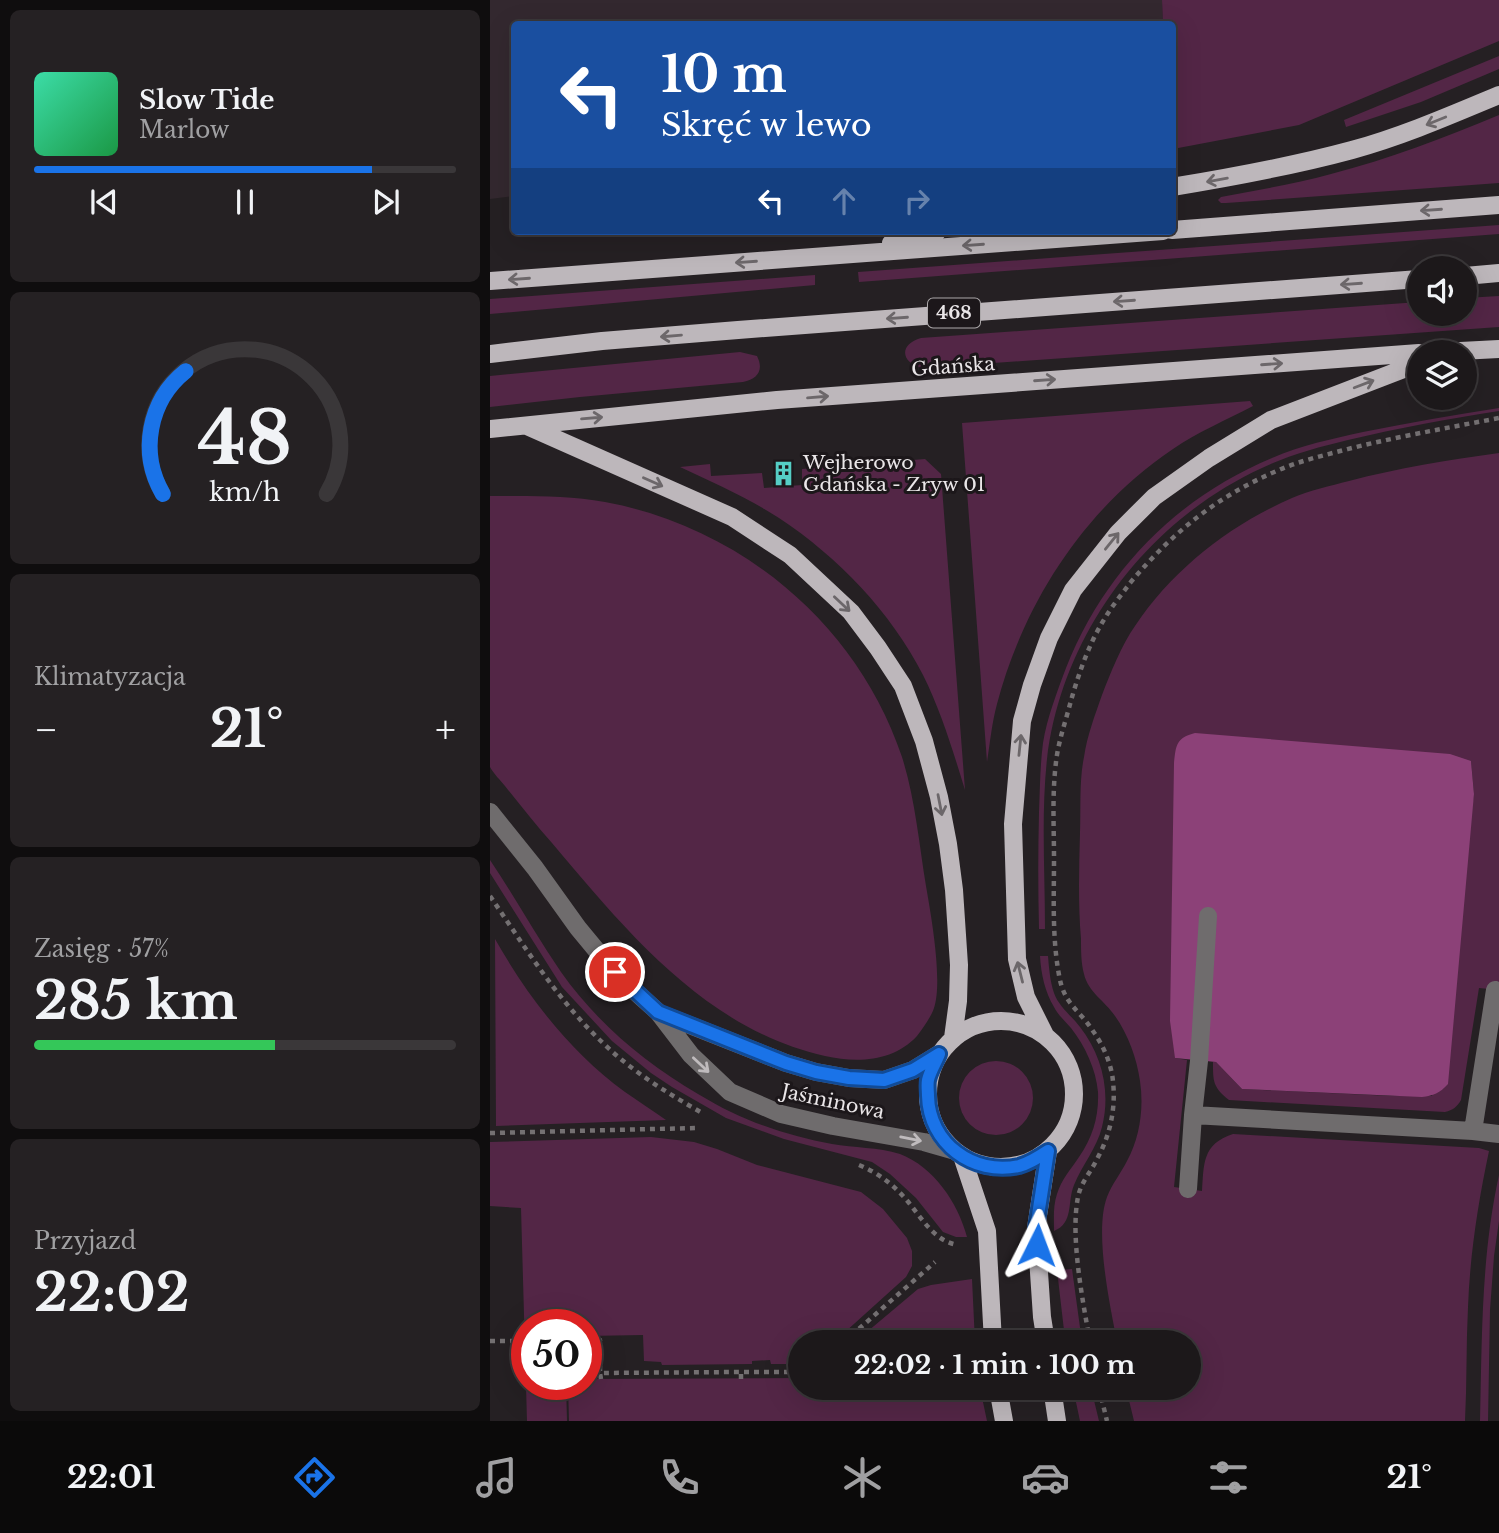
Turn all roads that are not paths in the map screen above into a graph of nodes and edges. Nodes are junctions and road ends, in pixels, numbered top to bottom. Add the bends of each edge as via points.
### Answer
1 (1499, 95) edge
2 (1176, 186) edge
3 (1499, 205) edge
4 (1176, 230) edge
5 (921, 235) edge
6 (1109, 235) edge
7 (838, 255) junction
8 (1499, 273) edge
9 (1477, 275) edge
10 (1407, 280) edge
11 (490, 281) edge
12 (1499, 349) edge
13 (1477, 350) edge
14 (490, 354) edge
15 (1407, 354) edge
16 (1407, 368) edge
17 (524, 424) junction
18 (490, 429) edge
19 (490, 812) edge
20 (1208, 916) dead end
21 (1495, 990) dead end
22 (658, 1012) junction
23 (1045, 1035) junction
24 (953, 1038) junction
25 (939, 1054) junction
26 (1193, 1115) junction
27 (1473, 1131) junction
28 (1499, 1135) edge
29 (1048, 1151) junction
30 (957, 1153) junction
31 (1188, 1189) dead end
32 (992, 1330) edge
33 (1044, 1330) edge
34 (1000, 1400) edge
35 (1054, 1400) edge
36 (1004, 1421) edge
37 (1057, 1421) edge

1 -> 2 main road via 1354,149 1281,168
3 -> 4 main road
5 - 7 main road
6 -> 7 main road
7 -> 11 main road
8 - 9 main road
10 -> 14 main road, 468 via 738,330
12 - 13 main road
17 -> 15 main road, Gdańska
23 -> 16 main road via 1026,997 1017,959 1013,824 1022,721 1049,638 1073,590 1118,533 1154,498 1209,458 1271,420
17 - 18 main road, Gdańska
17 -> 24 main road via 732,517 790,555 851,612 878,648 903,686 939,797 954,890 959,965
19 - 22 street, Jaśminowa via 601,957
20 - 26 street
21 - 27 street
22 - 25 street, Jaśminowa via 786,1063 849,1078 884,1080
22 -> 30 street, Jaśminowa via 691,1055 730,1092 781,1114
23 - 24 main road via 1028,1025 990,1021
23 - 29 main road via 1066,1060 1075,1092 1069,1125
24 - 25 main road
25 - 30 main road via 928,1080 929,1109 937,1131
26 - 27 street
26 - 31 street
27 - 28 street
29 - 30 main road via 1019,1166 995,1168
29 - 33 main road via 1036,1228
30 - 32 main road via 987,1231
34 - 36 main road
35 - 37 main road

